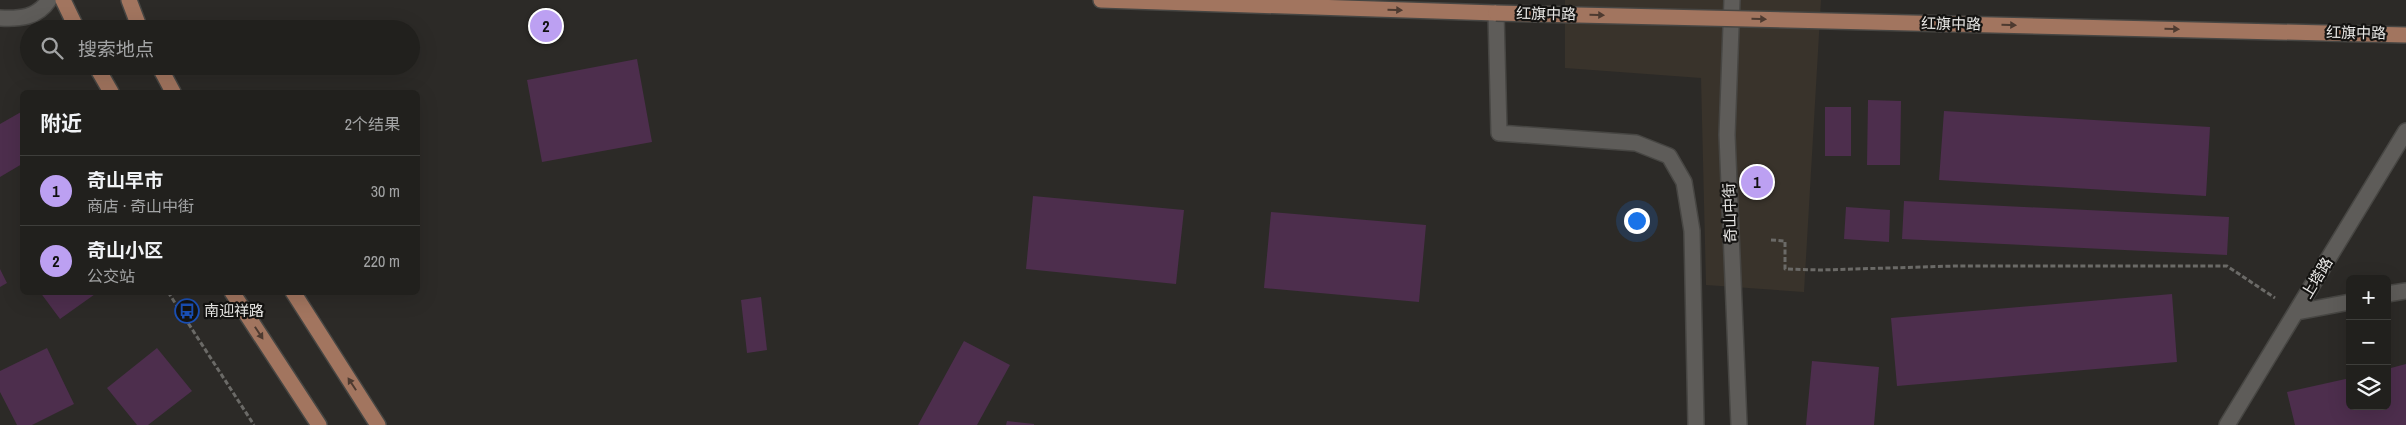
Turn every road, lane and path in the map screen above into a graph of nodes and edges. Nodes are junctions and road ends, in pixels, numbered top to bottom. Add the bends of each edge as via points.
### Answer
1 (49, 0) edge
2 (63, 0) edge
3 (129, 0) edge
4 (1101, 0) edge
5 (1732, 0) edge
6 (1496, 13) junction
7 (0, 18) edge
8 (73, 20) edge
9 (137, 20) edge
10 (2406, 35) edge
11 (101, 75) edge
12 (164, 75) edge
13 (110, 90) edge
14 (172, 90) edge
15 (2406, 131) edge
16 (1771, 240) dead end
17 (2406, 290) edge
18 (2391, 293) edge
19 (170, 295) edge
20 (234, 295) edge
21 (296, 295) edge
22 (2346, 303) edge
23 (2296, 312) junction
24 (254, 425) edge
25 (319, 425) edge
26 (378, 425) edge
27 (1696, 425) edge
28 (1739, 425) edge
29 (2227, 425) edge

1 - 7 street via 33,15 18,19
2 - 8 main road
3 - 9 main road
4 -> 6 main road, 红旗中路
5 - 28 street, 奇山中街 via 1727,135
6 -> 10 main road, 红旗中路, bridge
6 - 27 street via 1499,133 1636,143 1669,156 1684,182 1692,232
11 - 13 main road
12 - 14 main road
15 - 23 street, 上塔路
16 - 23 path via 1785,241 1784,269 2228,266
17 - 18 street
19 - 24 path
20 -> 25 main road
26 -> 21 main road
22 - 23 street
23 - 29 street, 上塔路

